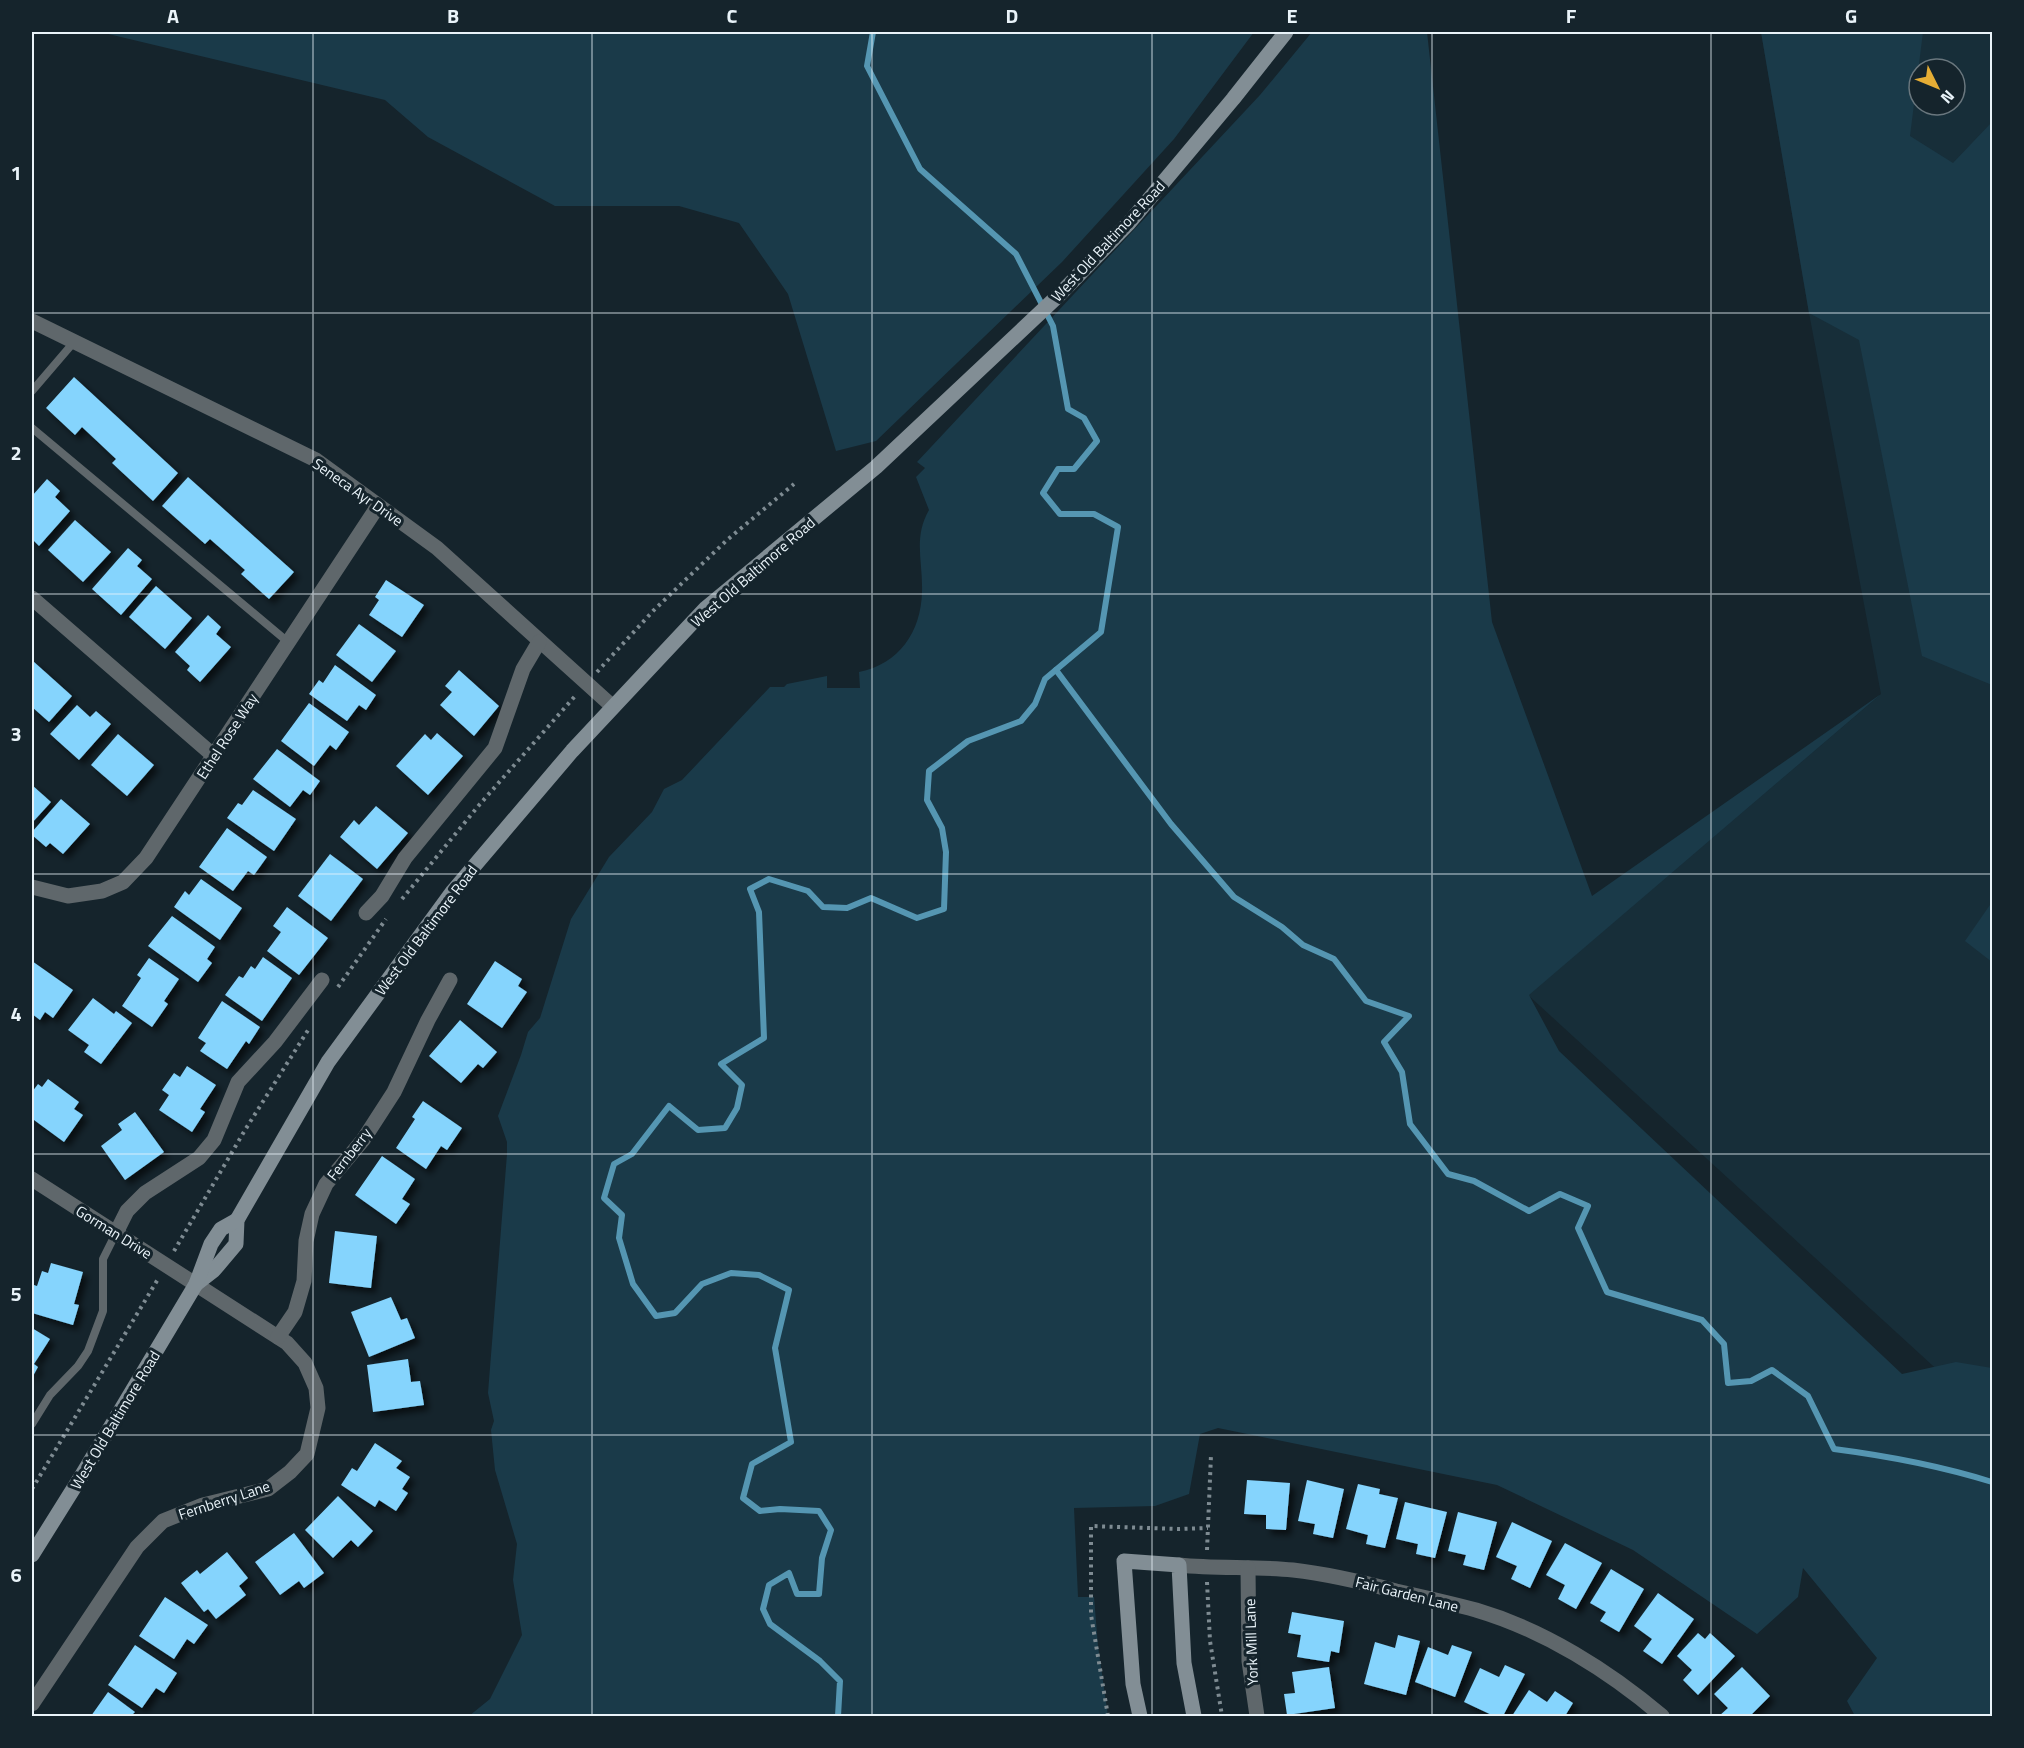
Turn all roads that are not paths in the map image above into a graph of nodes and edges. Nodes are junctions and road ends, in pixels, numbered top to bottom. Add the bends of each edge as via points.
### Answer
1 (1286, 32) edge
2 (32, 321) edge
3 (74, 342) junction
4 (32, 391) edge
5 (32, 428) edge
6 (378, 506) junction
7 (32, 598) edge
8 (288, 642) junction
9 (539, 642) junction
10 (612, 706) junction
11 (214, 756) junction
12 (32, 887) edge
13 (366, 913) dead end
14 (322, 980) dead end
15 (450, 980) dead end
16 (32, 1179) edge
17 (116, 1233) junction
18 (196, 1284) junction
19 (278, 1337) junction
20 (32, 1424) edge
21 (32, 1555) edge
22 (1179, 1565) junction
23 (1248, 1568) junction
24 (32, 1704) edge
25 (1140, 1716) edge
26 (1194, 1716) edge
27 (1257, 1716) edge
28 (1662, 1716) edge

1 - 10 street, West Old Baltimore Road via 1129,223 1060,294 876,467 706,608
2 - 3 street, Seneca Ayr Drive
3 - 4 lane
3 - 6 street, Seneca Ayr Drive via 316,460
5 - 8 lane
6 - 8 street, Ethel Rose Way
6 - 9 street, Seneca Ayr Drive via 437,548
7 - 11 street
8 - 11 street, Ethel Rose Way
9 - 10 street, Seneca Ayr Drive
9 - 13 street via 523,669 495,748 405,858 382,896
10 - 18 street, West Old Baltimore Road via 453,891 328,1062 237,1220 236,1244
11 - 12 street, Ethel Rose Way via 147,858 123,882 102,891 68,896
14 - 17 street via 275,1042 238,1082 214,1140 199,1158 146,1193 127,1211
15 - 19 street, Fernberry via 394,1092 363,1140 326,1184 312,1214 304,1281 295,1312
16 - 17 street, Gorman Drive
17 - 18 street, Gorman Drive
17 - 20 lane via 104,1259 103,1311 88,1351 50,1395
18 - 19 street, Fernberry Lane
18 - 21 street, West Old Baltimore Road
19 - 24 street, Fernberry Lane via 306,1363 316,1388 318,1408 307,1454 268,1489 203,1505 163,1521 137,1547
22 - 23 street, Fair Garden Lane
22 - 25 street, Fair Garden Lane via 1124,1561 1133,1684
22 - 26 street via 1184,1663
23 - 27 street, York Mill Lane via 1249,1661
23 - 28 street, Fair Garden Lane via 1331,1575 1478,1611 1566,1650 1604,1672

